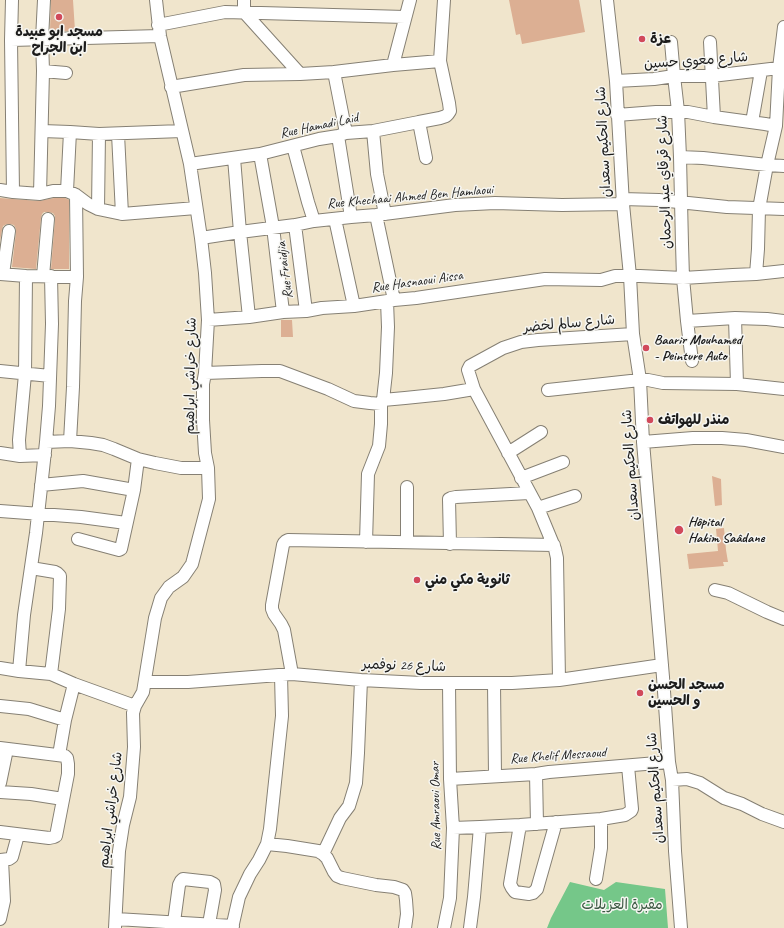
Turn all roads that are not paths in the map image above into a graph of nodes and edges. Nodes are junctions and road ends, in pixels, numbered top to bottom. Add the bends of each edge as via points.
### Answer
1 (12, 0) edge
2 (44, 0) edge
3 (156, 0) edge
4 (410, 0) edge
5 (444, 0) edge
6 (607, 0) edge
7 (225, 6) edge
8 (244, 6) edge
9 (405, 17) junction
10 (784, 27) edge
11 (159, 30) junction
12 (42, 39) junction
13 (11, 40) junction
14 (671, 42) dead end
15 (710, 42) dead end
16 (440, 61) junction
17 (392, 65) junction
18 (779, 68) junction
19 (43, 71) junction
20 (761, 71) junction
21 (334, 72) junction
22 (66, 73) dead end
23 (300, 74) junction
24 (674, 76) junction
25 (712, 76) junction
26 (616, 81) junction
27 (171, 87) junction
28 (6, 110) edge
29 (678, 111) junction
30 (617, 115) junction
31 (714, 117) junction
32 (419, 122) junction
33 (752, 122) junction
34 (776, 126) junction
35 (42, 131) junction
36 (182, 131) junction
37 (373, 131) junction
38 (70, 132) junction
39 (99, 134) junction
40 (118, 134) junction
41 (342, 134) junction
42 (293, 146) junction
43 (260, 154) junction
44 (680, 157) junction
45 (234, 158) junction
46 (426, 158) dead end
47 (190, 164) junction
48 (767, 165) junction
49 (784, 166) edge
50 (0, 190) edge
51 (13, 192) junction
52 (72, 193) junction
53 (40, 194) junction
54 (622, 202) junction
55 (681, 202) junction
56 (196, 208) junction
57 (98, 209) junction
58 (759, 209) junction
59 (784, 209) edge
60 (122, 214) junction
61 (381, 214) junction
62 (351, 217) junction
63 (48, 219) dead end
64 (335, 219) junction
65 (314, 221) junction
66 (295, 225) junction
67 (273, 227) junction
68 (9, 232) dead end
69 (240, 232) junction
70 (201, 238) junction
71 (784, 271) edge
72 (2, 274) edge
73 (756, 274) junction
74 (26, 276) junction
75 (47, 276) junction
76 (630, 276) junction
77 (77, 277) junction
78 (683, 278) junction
79 (391, 300) junction
80 (354, 306) junction
81 (294, 313) junction
82 (249, 317) junction
83 (735, 318) junction
84 (208, 320) junction
85 (687, 321) junction
86 (784, 321) edge
87 (633, 334) junction
88 (692, 361) dead end
89 (0, 371) edge
90 (205, 372) junction
91 (25, 374) junction
92 (50, 376) junction
93 (640, 380) junction
94 (737, 384) junction
95 (474, 389) junction
96 (784, 389) edge
97 (548, 390) dead end
98 (382, 402) junction
99 (542, 432) dead end
100 (70, 441) junction
101 (46, 442) junction
102 (643, 442) junction
103 (784, 447) edge
104 (0, 453) edge
105 (508, 453) junction
106 (44, 455) junction
107 (20, 456) junction
108 (138, 459) junction
109 (563, 462) dead end
110 (208, 468) junction
111 (521, 478) junction
112 (41, 485) junction
113 (407, 487) dead end
114 (134, 490) junction
115 (529, 493) junction
116 (575, 496) dead end
117 (538, 508) junction
118 (0, 510) edge
119 (38, 513) junction
120 (126, 523) junction
121 (78, 539) dead end
122 (366, 542) junction
123 (407, 542) junction
124 (450, 544) junction
125 (554, 545) junction
126 (31, 568) junction
127 (715, 590) dead end
128 (784, 619) edge
129 (662, 665) junction
130 (0, 668) edge
131 (19, 671) junction
132 (51, 674) junction
133 (287, 675) junction
134 (361, 680) junction
135 (559, 680) junction
136 (145, 682) junction
137 (449, 683) junction
138 (494, 683) junction
139 (74, 684) junction
140 (0, 706) edge
141 (135, 706) junction
142 (65, 720) junction
143 (3, 748) edge
144 (59, 755) junction
145 (669, 762) junction
146 (628, 766) junction
147 (536, 774) junction
148 (494, 776) junction
149 (450, 779) junction
150 (672, 780) junction
151 (0, 783) edge
152 (0, 792) edge
153 (63, 798) junction
154 (601, 819) junction
155 (556, 822) junction
156 (784, 822) edge
157 (537, 824) junction
158 (520, 825) junction
159 (480, 827) junction
160 (453, 828) junction
161 (0, 832) edge
162 (18, 835) junction
163 (329, 842) junction
164 (267, 844) junction
165 (340, 846) dead end
166 (323, 854) junction
167 (1, 860) edge
168 (596, 879) dead end
169 (0, 919) edge
170 (174, 922) junction
171 (115, 924) edge
172 (209, 924) junction
173 (233, 927) edge
174 (405, 928) edge
175 (444, 928) edge
176 (470, 928) edge
177 (681, 928) edge

1 - 13 street
2 - 12 street
3 - 11 street, شارع خراشي ابراهيم
4 - 9 street
5 - 16 street, Rue Hamadi Laid
6 - 26 street, شارع الحكيم سعدان
7 - 8 street
7 - 11 street
8 - 9 street
8 - 23 street
9 - 17 street
10 - 18 street
11 - 12 street
11 - 27 street, شارع خراشي ابراهيم
12 - 13 street
12 - 19 street
13 - 28 street
14 - 24 street, شارع قرقاي عبد الرحمان
15 - 25 street
16 - 17 street
16 - 32 street, Rue Hamadi Laid via 450,111 446,116
17 - 21 street
18 - 20 street, شارع معوي حسين
18 - 34 street
19 - 22 street
19 - 35 street
20 - 25 street, شارع معوي حسين
20 - 33 street
21 - 23 street
21 - 41 street
23 - 27 street via 244,76
24 - 25 street, شارع معوي حسين
24 - 26 street, شارع معوي حسين
24 - 29 street, شارع قرقاي عبد الرحمان
25 - 31 street
26 - 30 street, شارع الحكيم سعدان
27 - 36 street, شارع خراشي ابراهيم
28 - 51 street
29 - 30 street
29 - 31 street
29 - 44 street, شارع قرقاي عبد الرحمان
30 - 54 street, شارع الحكيم سعدان via 613,130
31 - 33 street
32 - 37 street, Rue Hamadi Laid
32 - 46 street
33 - 34 street
34 - 48 street
35 - 38 street
35 - 53 street
36 - 40 street
36 - 47 street, شارع خراشي ابراهيم
37 - 41 street, Rue Hamadi Laid
37 - 61 street
38 - 39 street
38 - 52 street
39 - 40 street
39 - 57 street
40 - 60 street
41 - 42 street, Rue Hamadi Laid
41 - 62 street
42 - 43 street, Rue Hamadi Laid
42 - 65 street
43 - 45 street, Rue Hamadi Laid
43 - 67 street
44 - 48 street
44 - 55 street, شارع قرقاي عبد الرحمان
45 - 47 street, Rue Hamadi Laid
45 - 69 street
47 - 56 street, شارع خراشي ابراهيم
48 - 49 street
48 - 58 street
50 - 51 street
51 - 53 street
52 - 53 street
52 - 57 street
52 - 77 street
54 - 55 street, Rue Khechaai Ahmed Ben Hamlaoui
54 - 61 street, Rue Khechaai Ahmed Ben Hamlaoui via 562,205 495,203
54 - 76 street, شارع الحكيم سعدان
55 - 58 street, Rue Khechaai Ahmed Ben Hamlaoui
55 - 78 street, شارع قرقاي عبد الرحمان
56 - 60 street
56 - 70 street, شارع خراشي ابراهيم
57 - 60 street
58 - 59 street, Rue Khechaai Ahmed Ben Hamlaoui
58 - 73 street
61 - 62 street, Rue Khechaai Ahmed Ben Hamlaoui
61 - 79 street
62 - 64 street, Rue Khechaai Ahmed Ben Hamlaoui
63 - 75 street
64 - 65 street, Rue Khechaai Ahmed Ben Hamlaoui
64 - 80 street
65 - 66 street, Rue Khechaai Ahmed Ben Hamlaoui
66 - 67 street, Rue Khechaai Ahmed Ben Hamlaoui
66 - 81 street, Rue Fraidjia
67 - 69 street, Rue Khechaai Ahmed Ben Hamlaoui
67 - 81 street
68 - 72 street
69 - 70 street, Rue Khechaai Ahmed Ben Hamlaoui
69 - 82 street
70 - 84 street, شارع خراشي ابراهيم
71 - 73 street, Rue Hasnaoui Aissa
72 - 74 street
73 - 78 street, Rue Hasnaoui Aissa
74 - 75 street
74 - 91 street
75 - 77 street
75 - 92 street via 52,324
76 - 78 street, Rue Hasnaoui Aissa
76 - 79 street, Rue Hasnaoui Aissa via 615,276 601,280 545,279
76 - 87 street, شارع الحكيم سعدان
77 - 100 street
78 - 85 street, شارع قرقاي عبد الرحمان
79 - 80 street, Rue Hasnaoui Aissa
79 - 98 street
80 - 81 street, Rue Hasnaoui Aissa
81 - 82 street, Rue Hasnaoui Aissa
82 - 84 street, Rue Hasnaoui Aissa
83 - 85 street
83 - 86 street
83 - 94 street
84 - 90 street, شارع خراشي ابراهيم
85 - 88 street, شارع قرقاي عبد الرحمان
87 - 93 street, شارع الحكيم سعدان
87 - 95 street, شارع سالم لخضر via 538,340 503,348 470,366 468,370
89 - 91 street
90 - 98 street via 280,371 354,401
90 - 110 street, شارع خراشي ابراهيم via 202,420
91 - 92 street
91 - 107 street
92 - 101 street
93 - 94 street via 663,383
93 - 97 street
93 - 102 street, شارع الحكيم سعدان
94 - 96 street
95 - 98 street
95 - 105 street
98 - 122 street via 378,446 368,474
99 - 105 street
100 - 101 street
100 - 108 street via 103,445
101 - 106 street
102 - 103 street via 722,438
102 - 129 street, شارع الحكيم سعدان
104 - 107 street
105 - 111 street
106 - 107 street
106 - 112 street
108 - 110 street via 181,468
108 - 114 street
109 - 111 street
110 - 136 street, شارع خراشي ابراهيم via 209,499 195,554 183,577 169,587 161,598 155,618
111 - 115 street
112 - 114 street via 83,482
112 - 119 street
113 - 123 street
114 - 120 street
115 - 117 street
115 - 124 street via 450,498
116 - 117 street
117 - 125 street
118 - 119 street
119 - 120 street
119 - 126 street
120 - 121 street via 120,550
122 - 123 street
122 - 133 street via 288,540 284,543 272,609 284,630
123 - 124 street
124 - 125 street
125 - 135 street via 557,558
126 - 131 street
126 - 132 street via 55,572 60,576 59,609
127 - 128 street via 728,593
129 - 135 street, شارع 26 نوفمبر
129 - 145 street, شارع الحكيم سعدان
130 - 131 street
131 - 132 street
132 - 139 street
133 - 134 street, شارع 26 نوفمبر
133 - 136 street, شارع 26 نوفمبر via 188,682
133 - 164 street
134 - 137 street, شارع 26 نوفمبر
134 - 163 street via 356,782 349,806 340,818
135 - 138 street, شارع 26 نوفمبر
136 - 141 street, شارع خراشي ابراهيم
137 - 138 street, شارع 26 نوفمبر
137 - 149 street, Rue Amraoui Omar
138 - 148 street
139 - 141 street
139 - 142 street
140 - 142 street via 29,710
141 - 171 street, شارع خراشي ابراهيم via 132,718 134,747 130,797 119,851
142 - 144 street
143 - 144 street
143 - 151 street
144 - 153 street via 67,758 68,764
145 - 146 street, Rue Khelif Messaoud
145 - 150 street, شارع الحكيم سعدان
146 - 147 street, Rue Khelif Messaoud
146 - 154 street via 631,812 625,816
147 - 148 street, Rue Khelif Messaoud
147 - 157 street
148 - 149 street, Rue Khelif Messaoud
149 - 160 street, Rue Amraoui Omar
150 - 156 street via 687,778 724,798
150 - 177 street, شارع الحكيم سعدان
152 - 153 street
153 - 162 street via 56,836 49,838
154 - 155 street
154 - 168 street
155 - 157 street
155 - 158 street via 537,889 529,894 515,892 510,884
157 - 158 street
158 - 159 street
159 - 160 street
159 - 176 street
160 - 175 street, Rue Amraoui Omar via 450,898
161 - 162 street
162 - 167 street via 12,857
163 - 165 street
163 - 166 street
164 - 166 street via 318,851
164 - 173 street via 239,897
166 - 174 street via 337,876 402,890 405,893 407,907
167 - 169 street via 4,901
170 - 171 street
170 - 172 street
170 - 172 street via 178,885 184,879 214,884
172 - 173 street

